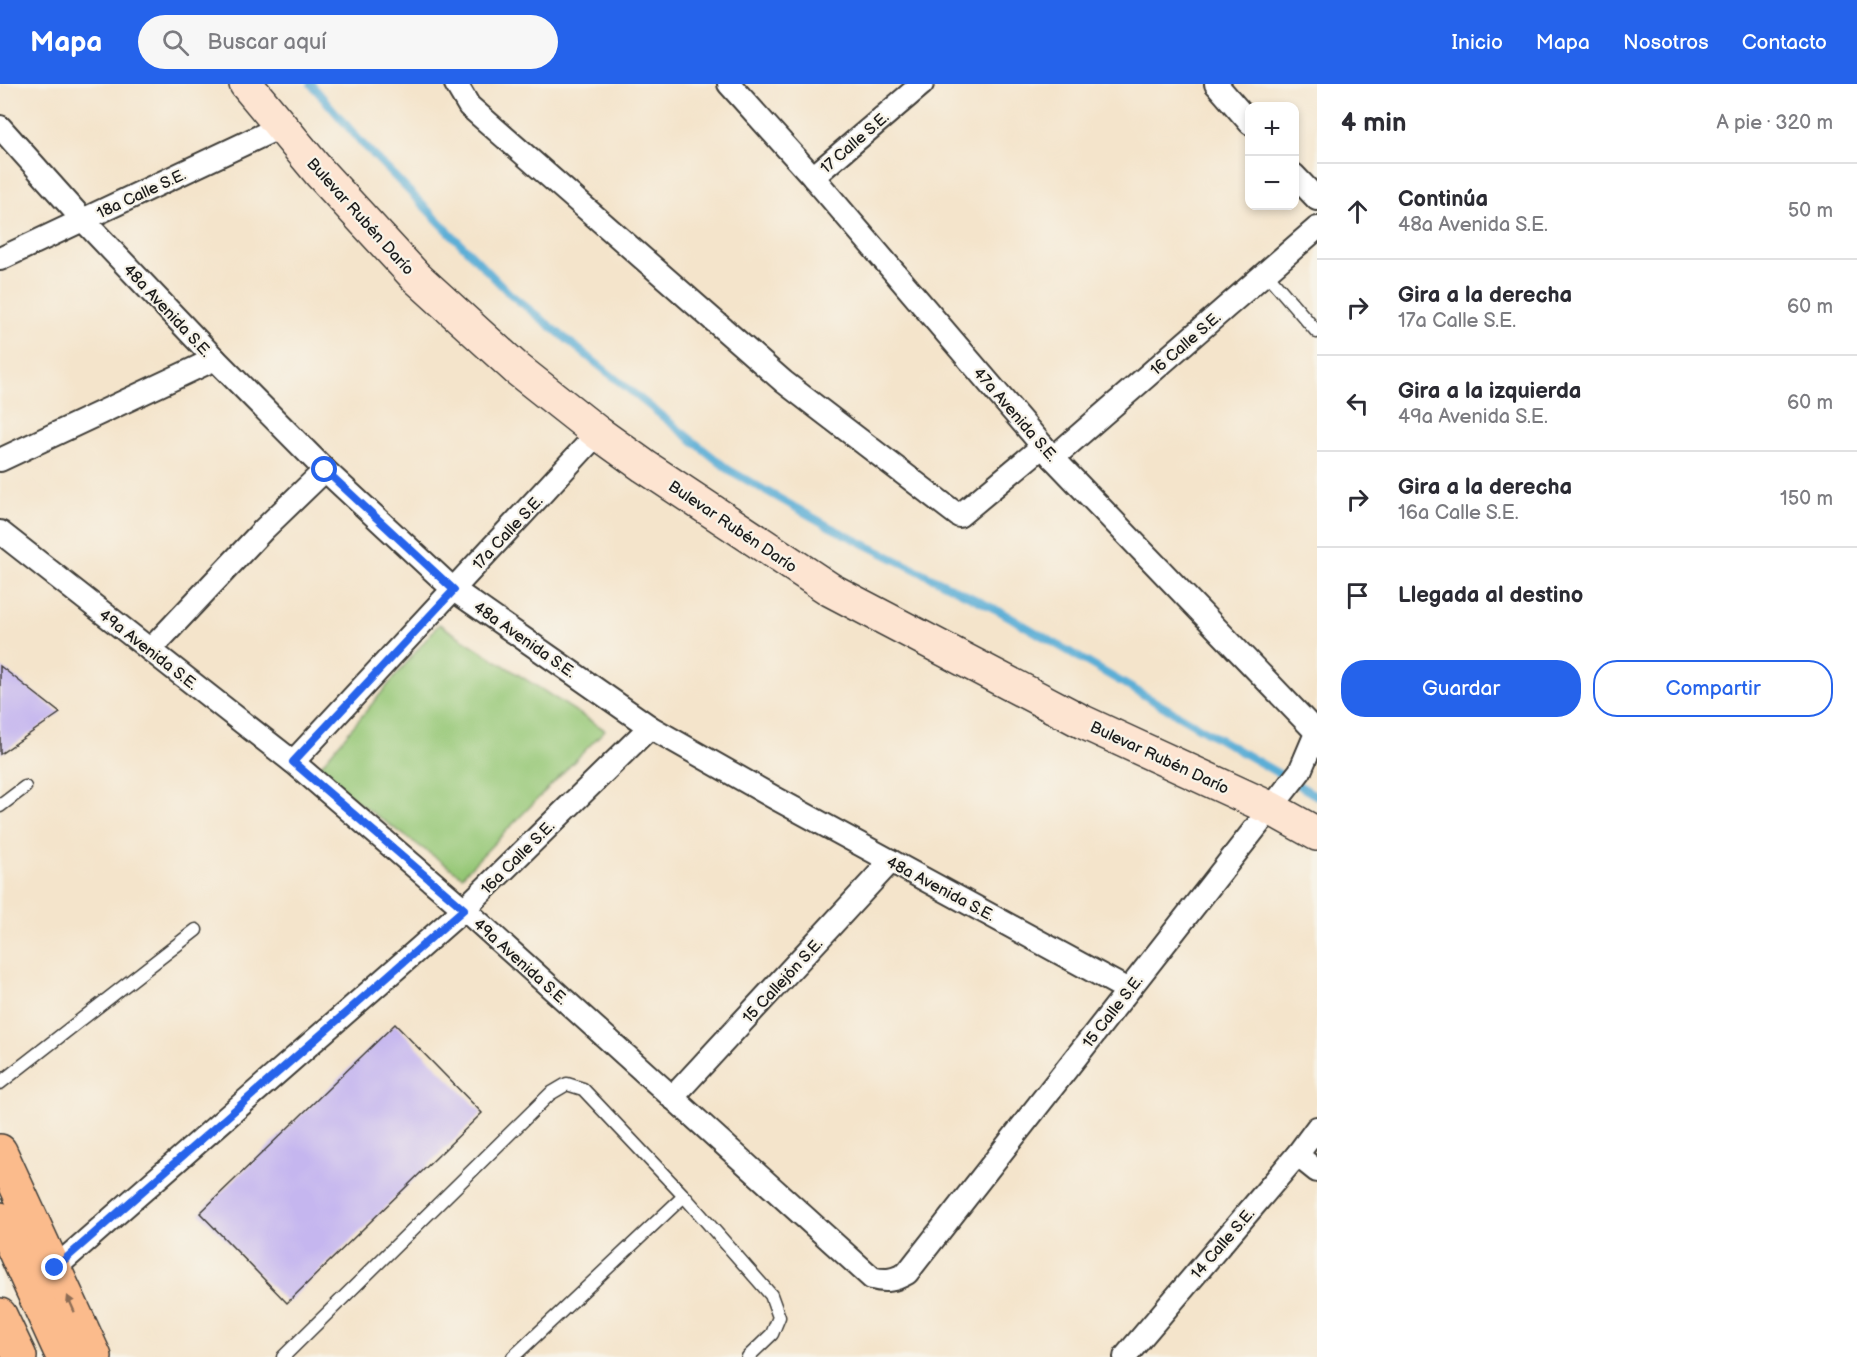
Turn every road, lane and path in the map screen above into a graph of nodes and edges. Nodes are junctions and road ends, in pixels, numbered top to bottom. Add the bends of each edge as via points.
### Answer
1 (246, 84) edge
2 (456, 84) edge
3 (729, 84) edge
4 (922, 84) edge
5 (1216, 84) edge
6 (1245, 117) edge
7 (282, 126) junction
8 (0, 127) edge
9 (813, 177) junction
10 (1299, 180) edge
11 (1317, 199) edge
12 (83, 220) junction
13 (1317, 228) edge
14 (0, 260) edge
15 (1266, 273) junction
16 (1317, 332) edge
17 (215, 359) junction
18 (598, 433) junction
19 (1048, 452) junction
20 (0, 460) edge
21 (325, 470) junction
22 (0, 532) edge
23 (454, 590) junction
24 (150, 650) junction
25 (650, 727) junction
26 (1317, 732) edge
27 (293, 762) junction
28 (25, 787) dead end
29 (1277, 799) junction
30 (0, 806) edge
31 (1317, 834) edge
32 (891, 861) junction
33 (464, 909) junction
34 (196, 930) dead end
35 (1128, 990) junction
36 (0, 1083) edge
37 (672, 1098) junction
38 (1317, 1128) edge
39 (0, 1151) edge
40 (1298, 1155) junction
41 (1317, 1171) edge
42 (684, 1196) junction
43 (0, 1219) edge
44 (55, 1268) junction
45 (895, 1280) joint
46 (0, 1315) edge
47 (20, 1357) edge
48 (63, 1357) edge
49 (95, 1357) edge
50 (283, 1357) edge
51 (513, 1357) edge
52 (748, 1357) edge
53 (1125, 1357) edge

1 - 7 street, Bulevar Rubén Darío
2 - 19 street, 16 Calle S.E. via 470,106 784,382 959,516
3 - 9 street, 47a Avenida S.E.
4 - 9 street, 17 Calle S.E.
5 - 6 street
7 - 12 street, 18a Calle S.E.
7 - 18 street, Bulevar Rubén Darío via 416,277 517,369
8 - 12 street, 48a Avenida S.E.
9 - 19 street, 47a Avenida S.E.
10 - 11 street
12 - 14 street, 18a Calle S.E.
12 - 17 street, 48a Avenida S.E.
13 - 15 street, 16 Calle S.E.
15 - 16 lane
15 - 19 street, 16 Calle S.E.
17 - 20 street
17 - 21 street, 48a Avenida S.E.
18 - 23 street, 17a Calle S.E.
18 - 29 street, Bulevar Rubén Darío via 831,590 1083,722
19 - 26 street, 47a Avenida S.E.
21 - 23 street, 48a Avenida S.E.
21 - 24 street
22 - 24 street, 49a Avenida S.E.
23 - 25 street, 48a Avenida S.E.
23 - 27 street, 17a Calle S.E.
24 - 27 street, 49a Avenida S.E.
25 - 32 street, 48a Avenida S.E.
25 - 33 street, 16a Calle S.E.
26 - 29 street, 15 Calle S.E. via 1300,771
27 - 33 street, 49a Avenida S.E.
28 - 30 lane
29 - 31 street, Bulevar Rubén Darío
29 - 35 street, 15 Calle S.E.
32 - 35 street, 48a Avenida S.E.
32 - 37 street, 15 Callejón S.E.
33 - 37 street, 49a Avenida S.E.
33 - 44 street, 16a Calle S.E.
34 - 36 lane
35 - 45 street, 15 Calle S.E. via 907,1273
37 - 45 street, 49a Avenida S.E. via 872,1278
38 - 40 street, 14 Calle S.E.
39 - 44 main road
40 - 41 street
40 - 53 street, 14 Calle S.E.
42 - 50 lane via 583,1089 567,1084 550,1094
42 - 51 lane
42 - 52 lane via 771,1295 779,1317 772,1334
43 - 48 main road
49 -> 44 main road
46 - 47 main road

